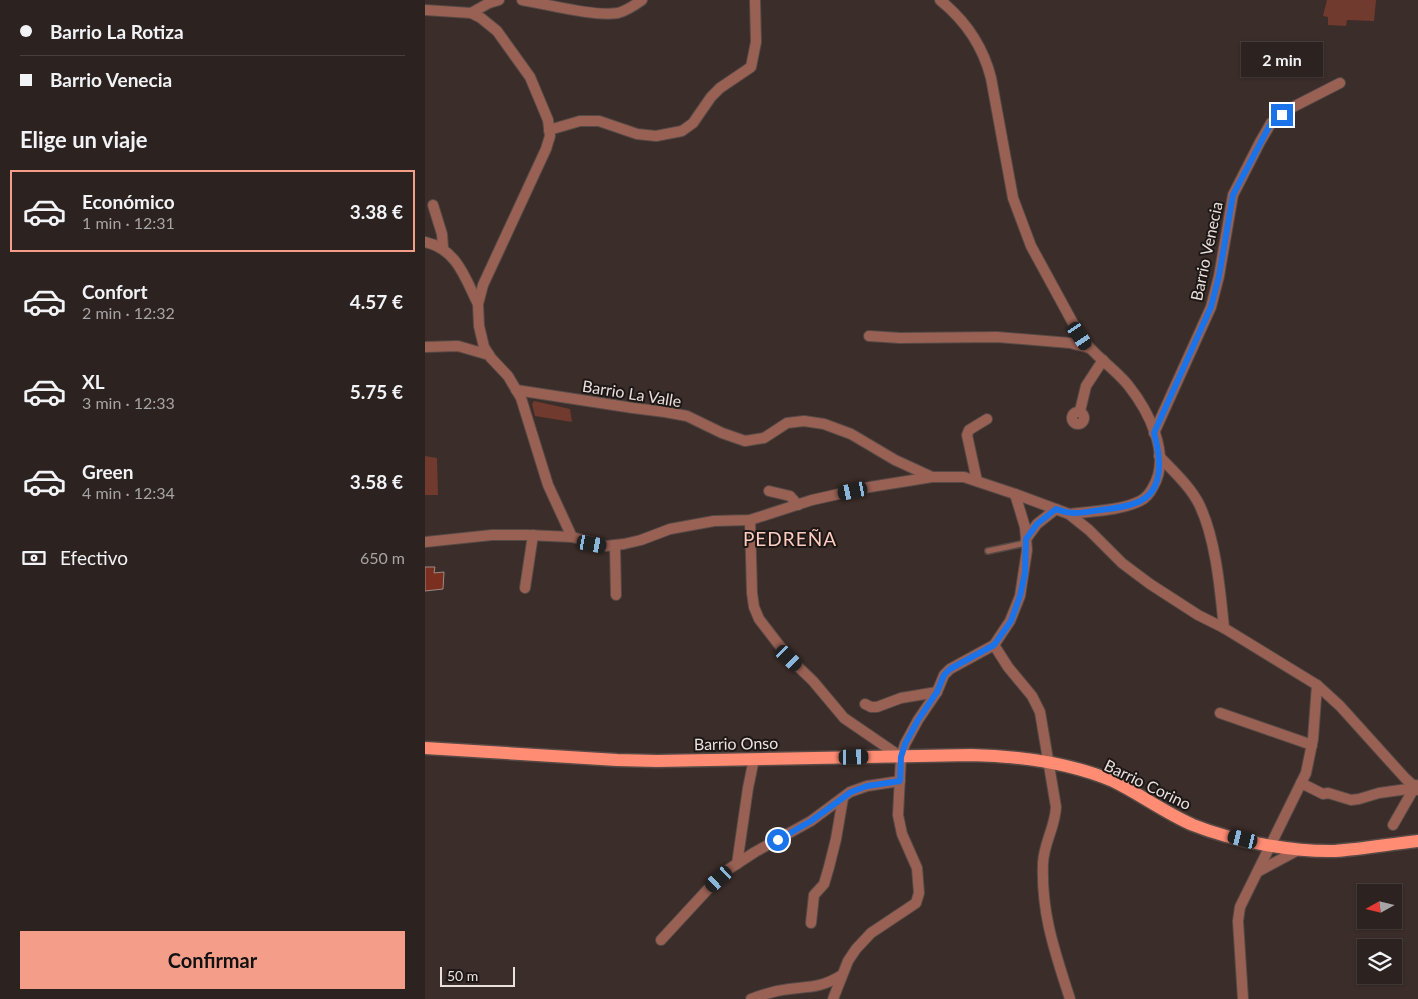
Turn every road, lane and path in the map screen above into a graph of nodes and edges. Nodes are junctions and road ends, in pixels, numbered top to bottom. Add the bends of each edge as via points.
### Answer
1 (499, 0) edge
2 (522, 0) edge
3 (642, 0) edge
4 (755, 0) edge
5 (941, 0) edge
6 (425, 10) edge
7 (471, 13) junction
8 (1340, 83) dead end
9 (549, 130) junction
10 (433, 205) dead end
11 (425, 242) edge
12 (443, 248) junction
13 (478, 304) junction
14 (869, 336) dead end
15 (425, 347) edge
16 (1089, 348) junction
17 (489, 355) junction
18 (1103, 360) junction
19 (516, 390) junction
20 (1080, 411) dead end
21 (987, 419) dead end
22 (1154, 433) junction
23 (1159, 456) junction
24 (932, 477) junction
25 (977, 481) junction
26 (769, 491) dead end
27 (1015, 494) junction
28 (798, 505) junction
29 (1056, 509) junction
30 (1069, 514) junction
31 (750, 520) junction
32 (533, 535) junction
33 (572, 537) junction
34 (1026, 539) junction
35 (425, 542) edge
36 (615, 545) junction
37 (988, 551) dead end
38 (525, 588) dead end
39 (616, 595) dead end
40 (1223, 628) junction
41 (994, 645) junction
42 (1317, 685) junction
43 (937, 692) junction
44 (865, 704) dead end
45 (1220, 713) dead end
46 (1312, 745) junction
47 (425, 748) edge
48 (901, 757) junction
49 (754, 759) junction
50 (1047, 761) junction
51 (900, 781) junction
52 (1301, 783) junction
53 (1417, 787) edge
54 (843, 798) junction
55 (1393, 826) dead end
56 (1418, 841) edge
57 (1275, 846) junction
58 (1298, 850) junction
59 (1276, 863) junction
60 (737, 864) junction
61 (1259, 871) junction
62 (811, 923) dead end
63 (661, 940) dead end
64 (842, 974) junction
65 (751, 999) edge
66 (833, 999) edge
67 (1070, 999) edge
68 (1243, 999) edge

1 - 7 street
2 - 3 street via 574,10 618,13
4 - 9 street via 756,42 751,67 720,88 693,123 682,131 656,136 637,134 599,120 580,121
5 - 16 street via 975,37 987,61 1007,172 1019,216 1031,246
6 - 7 street
7 - 9 street via 497,31 521,64 548,120
8 - 22 street, Barrio Venecia via 1293,107 1271,123 1260,142 1233,195 1211,307
9 - 13 street via 546,148 483,285
10 - 12 street
11 - 12 street
12 - 13 street via 451,255
13 - 17 street via 479,326
14 - 16 street via 997,337 1070,343
15 - 17 street via 458,346
16 - 18 street
17 - 19 street
18 - 20 street via 1085,386
18 - 22 street via 1128,385 1145,410
19 - 24 street, Barrio La Valle via 687,416 745,441 764,438 787,423 824,424 851,434
19 - 33 street via 548,485
21 - 25 street via 969,430 967,435
22 - 23 street
23 - 30 street via 1160,469 1155,484 1142,500 1119,508
23 - 40 street via 1183,482 1205,520
24 - 25 street via 964,477
24 - 28 street
25 - 27 street
26 - 28 street via 790,496
27 - 29 street
27 - 34 street
28 - 31 street
29 - 30 street
29 - 34 street via 1037,524
30 - 40 street via 1150,584
31 - 36 street via 714,521 670,529
31 - 48 street via 752,593 754,607 763,626 844,718
32 - 33 street
32 - 35 street via 492,535
32 - 38 street
33 - 36 street via 592,544
34 - 37 lane via 1021,544
34 - 41 street via 1025,573 1020,596 1011,621
36 - 39 street
40 - 42 street
41 - 43 street via 950,669
41 - 50 street via 1040,712
42 - 46 street
42 - 53 street
43 - 44 street via 901,698 877,707
43 - 48 street via 918,720
45 - 46 street
46 - 52 street
47 - 49 main road, Barrio Onso via 617,760
48 - 49 main road, Barrio Onso
48 - 50 main road, Barrio Onso via 1006,756
48 - 51 street
49 - 60 street
50 - 57 main road, Barrio Corino via 1113,781 1193,824
50 - 67 street via 1055,821 1043,861 1044,903 1049,933
51 - 54 street via 867,786
51 - 64 street via 898,815 902,834 917,868 919,893 916,903 871,933 848,961
52 - 53 street via 1323,794 1351,800
52 - 57 street
53 - 55 street
54 - 60 street via 811,821
54 - 62 street via 824,884 814,895
56 - 58 main road, Barrio Corino via 1351,850
57 - 58 main road, Barrio Corino
57 - 59 street
57 - 61 street
58 - 59 street
59 - 61 street
60 - 63 street via 709,888
61 - 68 street via 1240,907 1238,921
64 - 65 street via 819,986 778,991
64 - 66 street

